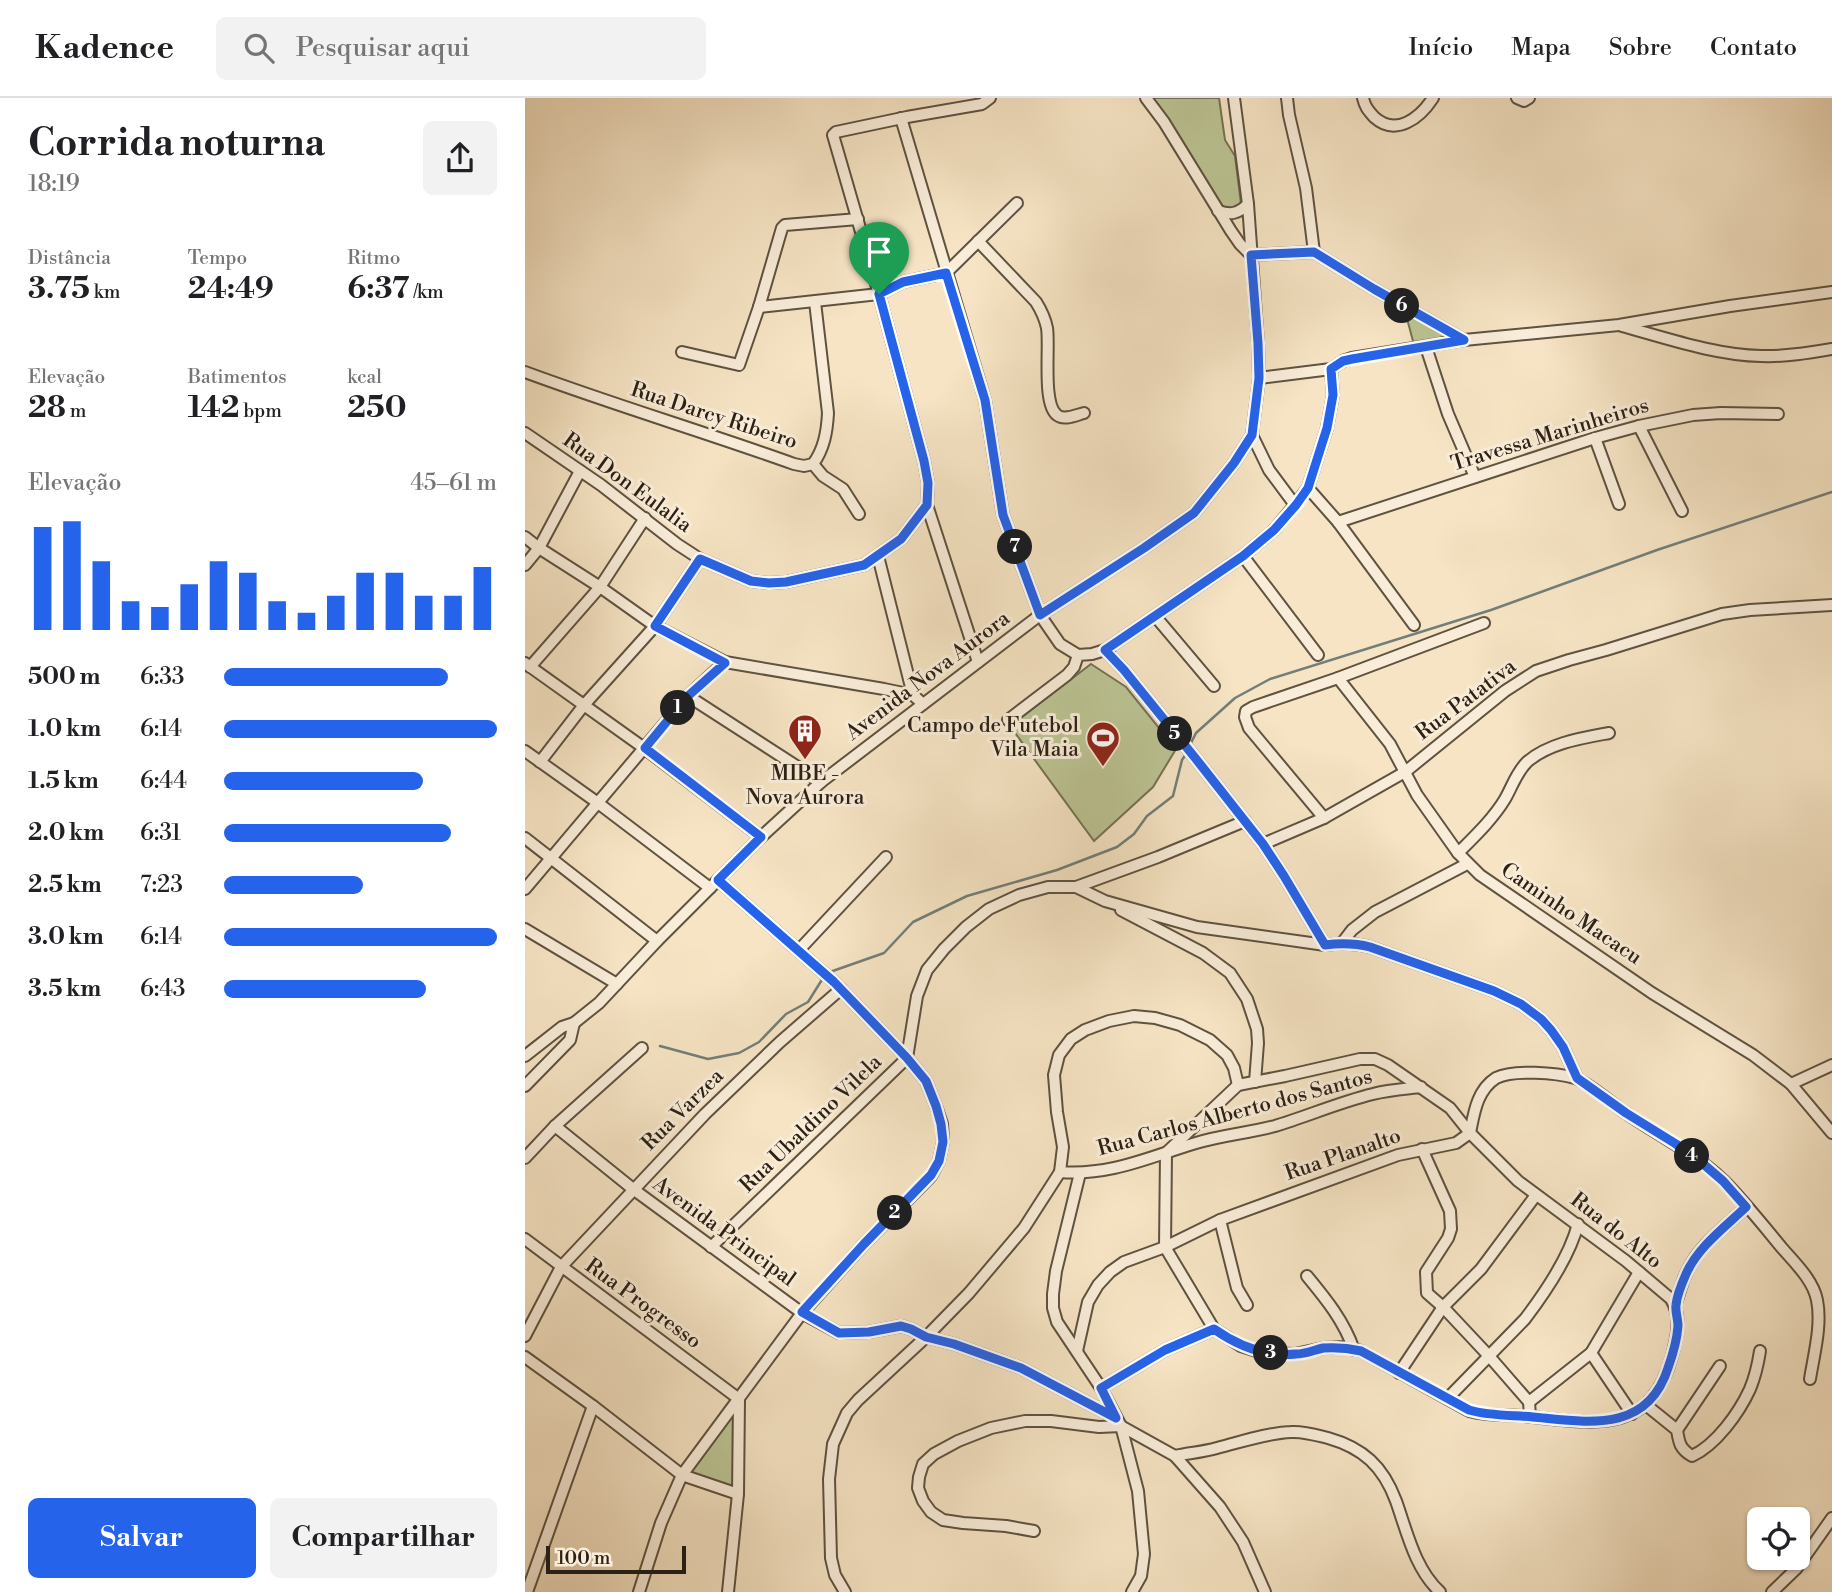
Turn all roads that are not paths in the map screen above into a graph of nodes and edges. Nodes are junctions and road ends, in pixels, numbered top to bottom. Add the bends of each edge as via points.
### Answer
1 (990, 98) edge
2 (1146, 98) edge
3 (1234, 98) edge
4 (1287, 98) edge
5 (1363, 98) edge
6 (1433, 98) edge
7 (1517, 98) edge
8 (1529, 98) edge
9 (901, 118) junction
10 (1017, 203) dead end
11 (1248, 204) junction
12 (1218, 211) junction
13 (858, 219) junction
14 (978, 241) junction
15 (1314, 252) junction
16 (1251, 255) junction
17 (946, 273) junction
18 (1832, 292) edge
19 (879, 294) junction
20 (815, 302) junction
21 (759, 307) junction
22 (1619, 325) junction
23 (1464, 340) junction
24 (1426, 347) junction
25 (1832, 349) edge
26 (682, 352) dead end
27 (1331, 369) junction
28 (525, 372) edge
29 (1259, 378) junction
30 (1084, 413) dead end
31 (1777, 414) dead end
32 (1639, 426) junction
33 (525, 433) edge
34 (1252, 435) junction
35 (1595, 438) junction
36 (813, 464) junction
37 (580, 471) junction
38 (1475, 477) junction
39 (1308, 488) junction
40 (1619, 504) dead end
41 (927, 505) junction
42 (1296, 505) junction
43 (1682, 511) dead end
44 (859, 514) dead end
45 (645, 518) junction
46 (1338, 522) junction
47 (525, 537) edge
48 (539, 548) junction
49 (879, 556) junction
50 (1243, 556) junction
51 (700, 559) junction
52 (525, 565) edge
53 (600, 587) junction
54 (1832, 605) edge
55 (1040, 615) junction
56 (1155, 616) junction
57 (1484, 623) dead end
58 (1414, 625) dead end
59 (655, 626) junction
60 (1105, 650) junction
61 (1078, 656) junction
62 (1318, 656) dead end
63 (978, 662) junction
64 (725, 663) junction
65 (528, 665) edge
66 (1338, 678) junction
67 (1213, 686) dead end
68 (913, 695) junction
69 (688, 696) junction
70 (923, 704) junction
71 (584, 705) junction
72 (1008, 720) dead end
73 (1609, 733) dead end
74 (645, 748) junction
75 (525, 751) edge
76 (540, 762) junction
77 (1405, 772) junction
78 (821, 782) junction
79 (598, 803) junction
80 (1324, 818) junction
81 (1245, 821) junction
82 (761, 837) junction
83 (525, 838) edge
84 (1263, 844) junction
85 (1458, 853) junction
86 (886, 857) dead end
87 (552, 858) junction
88 (1467, 864) junction
89 (714, 884) junction
90 (1076, 887) junction
91 (525, 889) edge
92 (1105, 901) junction
93 (525, 929) edge
94 (657, 942) junction
95 (1342, 943) junction
96 (1325, 945) junction
97 (799, 950) junction
98 (617, 984) junction
99 (838, 985) junction
100 (574, 1023) junction
101 (642, 1048) dead end
102 (525, 1056) edge
103 (907, 1058) junction
104 (1832, 1065) edge
105 (1577, 1078) junction
106 (1255, 1082) junction
107 (1791, 1084) junction
108 (1238, 1085) junction
109 (525, 1086) edge
110 (1421, 1087) junction
111 (555, 1126) junction
112 (1470, 1133) junction
113 (1832, 1133) edge
114 (1422, 1149) junction
115 (1166, 1153) junction
116 (525, 1158) edge
117 (1061, 1171) junction
118 (1080, 1173) junction
119 (633, 1189) junction
120 (1536, 1195) junction
121 (1746, 1207) junction
122 (1220, 1220) junction
123 (1578, 1224) junction
124 (525, 1239) edge
125 (711, 1247) junction
126 (1165, 1247) junction
127 (561, 1267) junction
128 (1639, 1272) junction
129 (1307, 1276) dead end
130 (1247, 1305) dead end
131 (1675, 1306) junction
132 (1443, 1307) junction
133 (802, 1312) junction
134 (1214, 1329) junction
135 (525, 1336) edge
136 (926, 1337) junction
137 (1354, 1350) junction
138 (1077, 1351) junction
139 (1760, 1351) dead end
140 (1591, 1353) junction
141 (1489, 1356) junction
142 (525, 1357) edge
143 (1720, 1366) dead end
144 (1399, 1373) junction
145 (1810, 1379) dead end
146 (1101, 1388) junction
147 (1448, 1398) junction
148 (739, 1399) junction
149 (1529, 1402) junction
150 (1646, 1405) junction
151 (593, 1406) junction
152 (1632, 1413) junction
153 (1530, 1416) junction
154 (1119, 1422) junction
155 (1677, 1430) junction
156 (1175, 1456) junction
157 (682, 1475) junction
158 (738, 1494) junction
159 (1831, 1523) edge
160 (1034, 1531) dead end
161 (527, 1592) edge
162 (639, 1592) edge
163 (728, 1592) edge
164 (845, 1592) edge
165 (1132, 1592) edge
166 (1265, 1592) edge
167 (1440, 1592) edge
168 (1772, 1592) edge

1 - 9 street via 982,104
2 - 12 street
3 - 11 street, Avenida Nova Aurora
4 - 15 street
5 - 6 street via 1378,121 1400,126 1414,119
7 - 8 street
9 - 13 street via 833,135
9 - 17 street
10 - 14 street
11 - 12 street via 1235,214
11 - 16 street, Avenida Nova Aurora
12 - 16 street
13 - 19 street
13 - 21 street via 785,225
14 - 17 street
14 - 30 street via 1041,311 1048,337 1049,401 1056,415
15 - 16 street
15 - 23 street
16 - 29 street, Avenida Nova Aurora
17 - 19 street via 903,282
17 - 55 street via 985,400 1003,515
18 - 22 street
19 - 20 street
19 - 41 street via 924,461
20 - 21 street
20 - 36 street, Rua Darcy Ribeiro via 828,413 825,442
21 - 26 street via 739,365
22 - 23 street
22 - 25 street via 1732,354 1787,356
23 - 24 street
24 - 27 street via 1343,361
24 - 38 street
27 - 29 street
27 - 39 street via 1331,411
28 - 36 street, Rua Darcy Ribeiro via 794,464
29 - 34 street, Avenida Nova Aurora
31 - 32 street, Travessa Marinheiros via 1707,414
32 - 35 street, Travessa Marinheiros
32 - 43 street
33 - 37 street, Rua Don Eulalia
34 - 42 street via 1269,470
34 - 55 street, Avenida Nova Aurora via 1194,513
35 - 38 street, Travessa Marinheiros
35 - 40 street
36 - 44 street via 843,489
37 - 45 street, Rua Don Eulalia
37 - 48 street
38 - 46 street, Travessa Marinheiros
39 - 42 street
39 - 46 street
41 - 49 street, Rua Don Eulalia via 901,539
41 - 63 street
42 - 50 street
45 - 51 street, Rua Don Eulalia
45 - 53 street
46 - 58 street
47 - 48 street
48 - 52 street
48 - 53 street
49 - 51 street, Rua Don Eulalia via 864,565 769,583 751,581
49 - 68 street
50 - 56 street
50 - 62 street
51 - 59 street
53 - 59 street
53 - 65 street
54 - 77 street, Rua Patativa via 1722,614 1537,671 1505,691
55 - 61 street via 1060,645
55 - 63 street, Avenida Nova Aurora
56 - 60 street
56 - 67 street
57 - 66 street
59 - 64 street
59 - 71 street
60 - 61 street
60 - 81 street
61 - 72 street via 1067,675
63 - 70 street, Avenida Nova Aurora
64 - 68 street
64 - 69 street
65 - 71 street
66 - 77 street, Caminho Macacu via 1390,744
66 - 80 street via 1252,707 1245,717 1249,728
68 - 70 street
69 - 74 street
69 - 78 street
70 - 78 street, Avenida Nova Aurora
71 - 74 street
71 - 76 street
73 - 85 street via 1571,740 1529,761 1478,834
74 - 79 street
74 - 82 street
75 - 76 street
76 - 79 street
77 - 80 street, Rua Patativa
77 - 85 street, Caminho Macacu
78 - 82 street, Avenida Nova Aurora
79 - 87 street
79 - 89 street
80 - 84 street, Rua Patativa
81 - 84 street
81 - 90 street
82 - 89 street, Avenida Nova Aurora
83 - 87 street
84 - 96 street
85 - 88 street, Caminho Macacu
86 - 97 street
87 - 91 street
87 - 94 street
88 - 95 street via 1375,912
88 - 107 street, Caminho Macacu
89 - 94 street, Avenida Nova Aurora
89 - 97 street
90 - 92 street
90 - 103 street via 1048,887 1019,895 989,909 951,941 927,970 916,996
92 - 96 street via 1197,927
92 - 106 street via 1203,953 1230,973 1247,999 1257,1029
93 - 98 street
94 - 98 street, Avenida Nova Aurora
95 - 96 street
95 - 105 street via 1370,947 1521,1004 1551,1030
97 - 99 street
98 - 100 street, Avenida Nova Aurora
99 - 103 street
99 - 119 street, Rua Varzea
100 - 102 street, Avenida Nova Aurora
100 - 109 street, Avenida Nova Aurora via 570,1040
101 - 111 street
103 - 125 street, Rua Ubaldino Vilela
103 - 133 street via 926,1081 936,1106 943,1142 939,1161
104 - 107 street
105 - 112 street via 1516,1073 1497,1078 1480,1094
105 - 121 street via 1701,1162
106 - 108 street, Rua do Alto
106 - 110 street, Rua do Alto via 1375,1059
107 - 113 street, Caminho Macacu
108 - 115 street
108 - 117 street via 1227,1055 1180,1025 1134,1016 1085,1030 1070,1039 1054,1074 1063,1147
110 - 112 street, Rua do Alto via 1450,1108
110 - 115 street, Rua Carlos Alberto dos Santos via 1369,1095 1278,1125
111 - 116 street
111 - 119 street, Avenida Principal
112 - 114 street, Rua Planalto via 1457,1143
112 - 120 street, Rua do Alto
114 - 122 street, Rua Planalto
114 - 132 street via 1450,1211 1448,1238 1426,1272 1427,1293
115 - 118 street, Rua Carlos Alberto dos Santos via 1135,1164
115 - 126 street
117 - 118 street, Rua Carlos Alberto dos Santos
117 - 136 street via 1024,1228
118 - 138 street via 1053,1294 1057,1322
119 - 125 street, Avenida Principal
119 - 127 street, Rua Varzea
120 - 123 street, Rua do Alto
120 - 132 street via 1481,1269
121 - 131 street via 1694,1259
121 - 145 street via 1813,1288 1818,1315
122 - 126 street, Rua Planalto
122 - 130 street via 1237,1288
123 - 128 street, Rua do Alto
123 - 141 street via 1570,1248 1535,1307
124 - 127 street, Rua Progresso
125 - 133 street, Avenida Principal
126 - 134 street
126 - 138 street, Rua Planalto via 1124,1262 1098,1285 1088,1302
127 - 135 street, Rua Varzea
127 - 148 street, Rua Progresso
128 - 131 street, Rua do Alto
128 - 140 street
129 - 137 street via 1331,1305
131 - 150 street via 1678,1325 1668,1370
132 - 141 street
132 - 144 street
133 - 136 street, Avenida Principal via 839,1333 901,1326
133 - 148 street
134 - 137 street via 1263,1353
134 - 146 street via 1165,1350
136 - 154 street, Avenida Principal via 1012,1365
136 - 164 street via 853,1406 833,1444 831,1558
137 - 144 street
138 - 146 street
139 - 155 street via 1750,1389 1733,1418 1701,1452 1692,1456 1683,1451
140 - 149 street
140 - 152 street
141 - 147 street
141 - 149 street
142 - 151 street
143 - 155 street
144 - 147 street
146 - 154 street
147 - 153 street via 1484,1415
148 - 157 street
148 - 158 street
149 - 153 street
150 - 152 street
150 - 155 street
151 - 157 street
151 - 161 street
152 - 153 street via 1588,1422
154 - 156 street, Avenida Principal
154 - 160 street via 1099,1427 1025,1420 958,1441 923,1464 918,1488 931,1512 943,1520
154 - 165 street via 1137,1491 1144,1554 1141,1576
156 - 166 street via 1220,1507 1243,1542
156 - 167 street via 1292,1431 1359,1450 1392,1489 1419,1563
157 - 158 street
157 - 162 street
158 - 163 street
159 - 168 street

